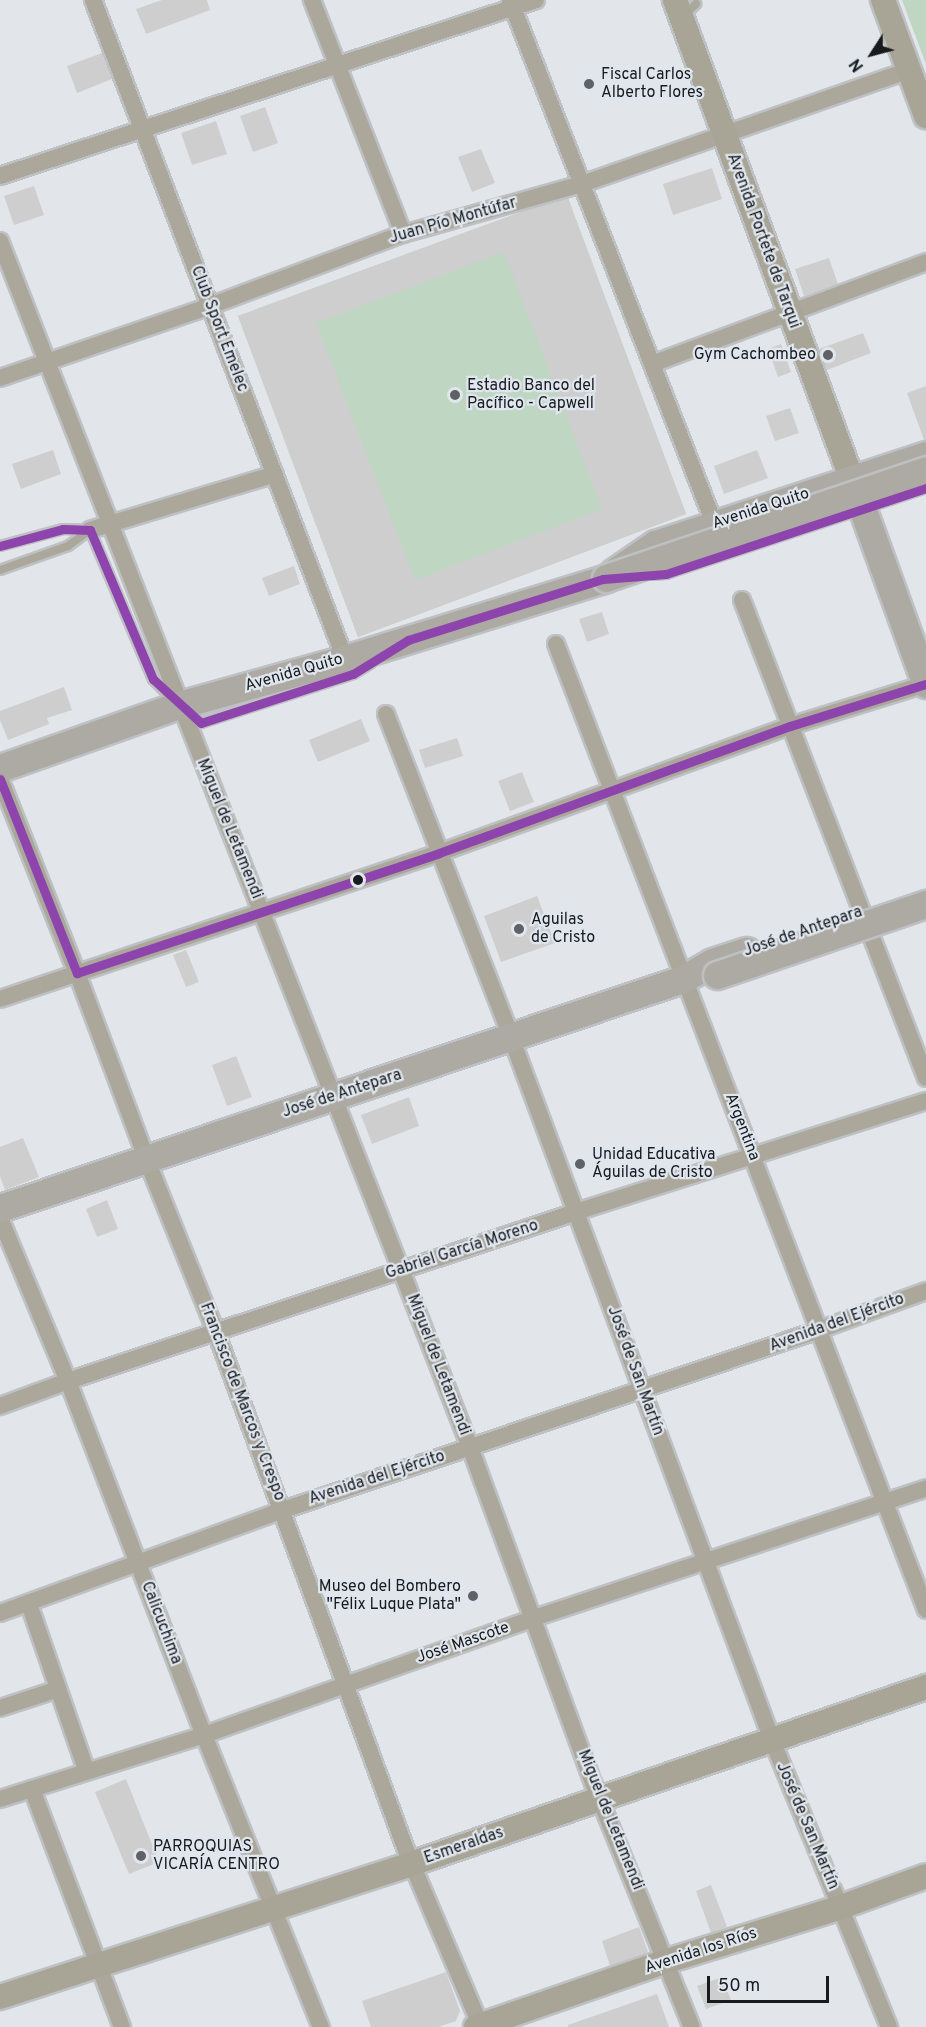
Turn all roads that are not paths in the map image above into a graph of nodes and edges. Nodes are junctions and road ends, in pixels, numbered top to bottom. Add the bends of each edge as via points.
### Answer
1 (93, 0) edge
2 (312, 0) edge
3 (536, 0) edge
4 (883, 0) edge
5 (512, 4) edge
6 (684, 7) edge
7 (337, 64) junction
8 (909, 70) junction
9 (926, 116) edge
10 (143, 129) junction
11 (725, 136) junction
12 (0, 176) edge
13 (582, 184) junction
14 (403, 234) junction
15 (0, 241) edge
16 (926, 262) edge
17 (210, 306) junction
18 (790, 312) junction
19 (47, 362) junction
20 (652, 363) junction
21 (0, 378) edge
22 (926, 455) edge
23 (926, 470) edge
24 (275, 474) junction
25 (852, 480) junction
26 (926, 488) edge
27 (862, 509) junction
28 (714, 523) junction
29 (109, 524) junction
30 (90, 530) junction
31 (0, 546) edge
32 (0, 570) edge
33 (605, 579) junction
34 (742, 600) dead end
35 (408, 640) junction
36 (556, 644) dead end
37 (345, 659) junction
38 (926, 684) edge
39 (179, 705) junction
40 (386, 714) dead end
41 (790, 726) junction
42 (0, 768) edge
43 (0, 779) edge
44 (612, 790) junction
45 (439, 853) junction
46 (926, 890) edge
47 (926, 904) edge
48 (261, 910) junction
49 (862, 912) junction
50 (77, 973) junction
51 (683, 979) junction
52 (0, 999) edge
53 (512, 1037) junction
54 (926, 1078) edge
55 (333, 1096) junction
56 (926, 1101) edge
57 (752, 1154) junction
58 (146, 1158) junction
59 (0, 1208) edge
60 (576, 1212) junction
61 (0, 1218) edge
62 (400, 1270) junction
63 (926, 1291) edge
64 (819, 1330) junction
65 (216, 1332) junction
66 (68, 1381) junction
67 (642, 1390) junction
68 (0, 1406) edge
69 (470, 1447) junction
70 (926, 1488) edge
71 (885, 1502) junction
72 (283, 1510) junction
73 (706, 1561) junction
74 (137, 1562) junction
75 (29, 1604) junction
76 (926, 1610) edge
77 (0, 1613) edge
78 (534, 1618) junction
79 (926, 1674) edge
80 (344, 1683) junction
81 (926, 1687) edge
82 (58, 1689) junction
83 (0, 1708) edge
84 (204, 1734) junction
85 (770, 1734) junction
86 (86, 1770) junction
87 (32, 1789) junction
88 (597, 1792) junction
89 (0, 1800) edge
90 (409, 1857) junction
91 (926, 1876) edge
92 (926, 1892) edge
93 (271, 1900) junction
94 (844, 1914) junction
95 (96, 1960) junction
96 (670, 1968) junction
97 (0, 1981) edge
98 (0, 1997) edge
99 (122, 2027) edge
100 (321, 2027) edge
101 (479, 2027) edge
102 (522, 2027) edge
103 (692, 2027) edge
104 (889, 2027) edge

1 - 10 street, Club Sport Emelec
2 - 7 street
3 - 5 street
4 - 8 main road
5 - 7 street
5 - 13 street
6 - 11 main road, Avenida Portete de Tarqui
7 - 10 street
7 - 14 street
8 - 9 main road
8 - 11 street, Juan Pío Montúfar
10 - 12 street
10 - 17 street, Club Sport Emelec
11 - 13 street, Juan Pío Montúfar
11 - 18 main road, Avenida Portete de Tarqui
13 - 14 street, Juan Pío Montúfar
13 - 20 street
14 - 17 street, Juan Pío Montúfar
15 - 19 street, Miguel de Letamendi
16 - 18 street
17 - 19 street, Juan Pío Montúfar
17 - 24 street, Club Sport Emelec
18 - 20 street
18 - 25 main road, Avenida Portete de Tarqui
19 - 21 street, Juan Pío Montúfar
19 - 29 street, Miguel de Letamendi
20 - 28 street
22 - 25 main road, Avenida Quito
23 - 33 main road, Avenida Quito, bridge
24 - 29 street
24 - 37 street, Club Sport Emelec
25 - 27 main road, Avenida Portete de Tarqui
25 - 28 main road, Avenida Quito
26 - 27 lane, Avenida Quito
27 - 33 lane, Avenida Quito via 666,574
27 - 38 main road, Avenida Portete de Tarqui
28 - 33 main road, Avenida Quito via 655,544
29 - 30 street
29 - 39 street, Miguel de Letamendi
30 - 31 lane via 63,529
30 - 32 lane via 68,546
30 - 39 lane, Miguel de Letamendi via 153,679
33 - 35 main road, Avenida Quito
34 - 41 street
35 - 37 main road, Avenida Quito
35 - 39 lane, Avenida Quito via 354,674 201,723
36 - 44 street, Argentina
37 - 39 main road, Avenida Quito
38 - 41 street
39 - 42 main road, Avenida Quito
39 - 48 street, Miguel de Letamendi
40 - 45 street, José de San Martín
41 - 44 street
41 - 49 street
43 - 50 street, Francisco de Marcos y Crespo
44 - 45 street
44 - 51 street, Argentina
45 - 48 street
45 - 53 street, José de San Martín
46 - 49 main road, José de Antepara
47 - 51 main road, José de Antepara, bridge via 717,975
48 - 50 street
48 - 55 street, Miguel de Letamendi
49 - 51 main road, José de Antepara via 712,962
49 - 54 street
50 - 52 street
50 - 58 street, Francisco de Marcos y Crespo
51 - 53 main road, José de Antepara
51 - 57 street, Argentina
53 - 55 main road, José de Antepara
53 - 60 street, José de San Martín
55 - 58 main road, José de Antepara
55 - 62 street, Miguel de Letamendi
56 - 57 street, Gabriel García Moreno
57 - 60 street, Gabriel García Moreno
57 - 64 street, Argentina
58 - 59 main road, José de Antepara
58 - 65 street, Francisco de Marcos y Crespo
60 - 62 street, Gabriel García Moreno
60 - 67 street, José de San Martín
61 - 66 street, Calicuchima
62 - 65 street, Gabriel García Moreno
62 - 69 street, Miguel de Letamendi
63 - 64 street, Avenida del Ejército
64 - 67 street, Avenida del Ejército
64 - 71 street, Argentina
65 - 66 street, Gabriel García Moreno
65 - 72 street, Francisco de Marcos y Crespo
66 - 68 street, Gabriel García Moreno
66 - 74 street, Calicuchima
67 - 69 street, Avenida del Ejército
67 - 73 street, José de San Martín
69 - 72 street, Avenida del Ejército
69 - 78 street, Miguel de Letamendi
70 - 71 street, José Mascote
71 - 73 street, José Mascote
71 - 76 street, Argentina
72 - 74 street, Avenida del Ejército
72 - 80 street, Francisco de Marcos y Crespo
73 - 78 street, José Mascote
73 - 85 street, José de San Martín
74 - 75 street, Avenida del Ejército
74 - 84 street, Calicuchima
75 - 77 street, Avenida del Ejército
75 - 82 street
78 - 80 street, José Mascote
78 - 88 street, Miguel de Letamendi
79 - 85 main road, Esmeraldas
80 - 84 street, José Mascote
80 - 90 street, Francisco de Marcos y Crespo
81 - 85 main road, Esmeraldas
82 - 83 street
82 - 86 street
84 - 86 street, José Mascote
84 - 93 street, Calicuchima
85 - 88 main road, Esmeraldas
85 - 94 street, José de San Martín
86 - 87 street, José Mascote
87 - 89 street, José Mascote
87 - 95 street
88 - 90 main road, Esmeraldas
88 - 96 street, Miguel de Letamendi
90 - 93 main road, Esmeraldas
90 - 101 street, Francisco de Marcos y Crespo
91 - 94 main road, Avenida los Ríos
92 - 94 main road, Avenida los Ríos
93 - 95 main road, Esmeraldas
93 - 100 street, Calicuchima
94 - 96 main road, Avenida los Ríos
94 - 104 street, José de San Martín
95 - 97 main road, Esmeraldas
95 - 98 main road, Esmeraldas
95 - 99 street
96 - 101 main road, Avenida los Ríos
96 - 102 main road, Avenida los Ríos
96 - 103 street, Miguel de Letamendi

